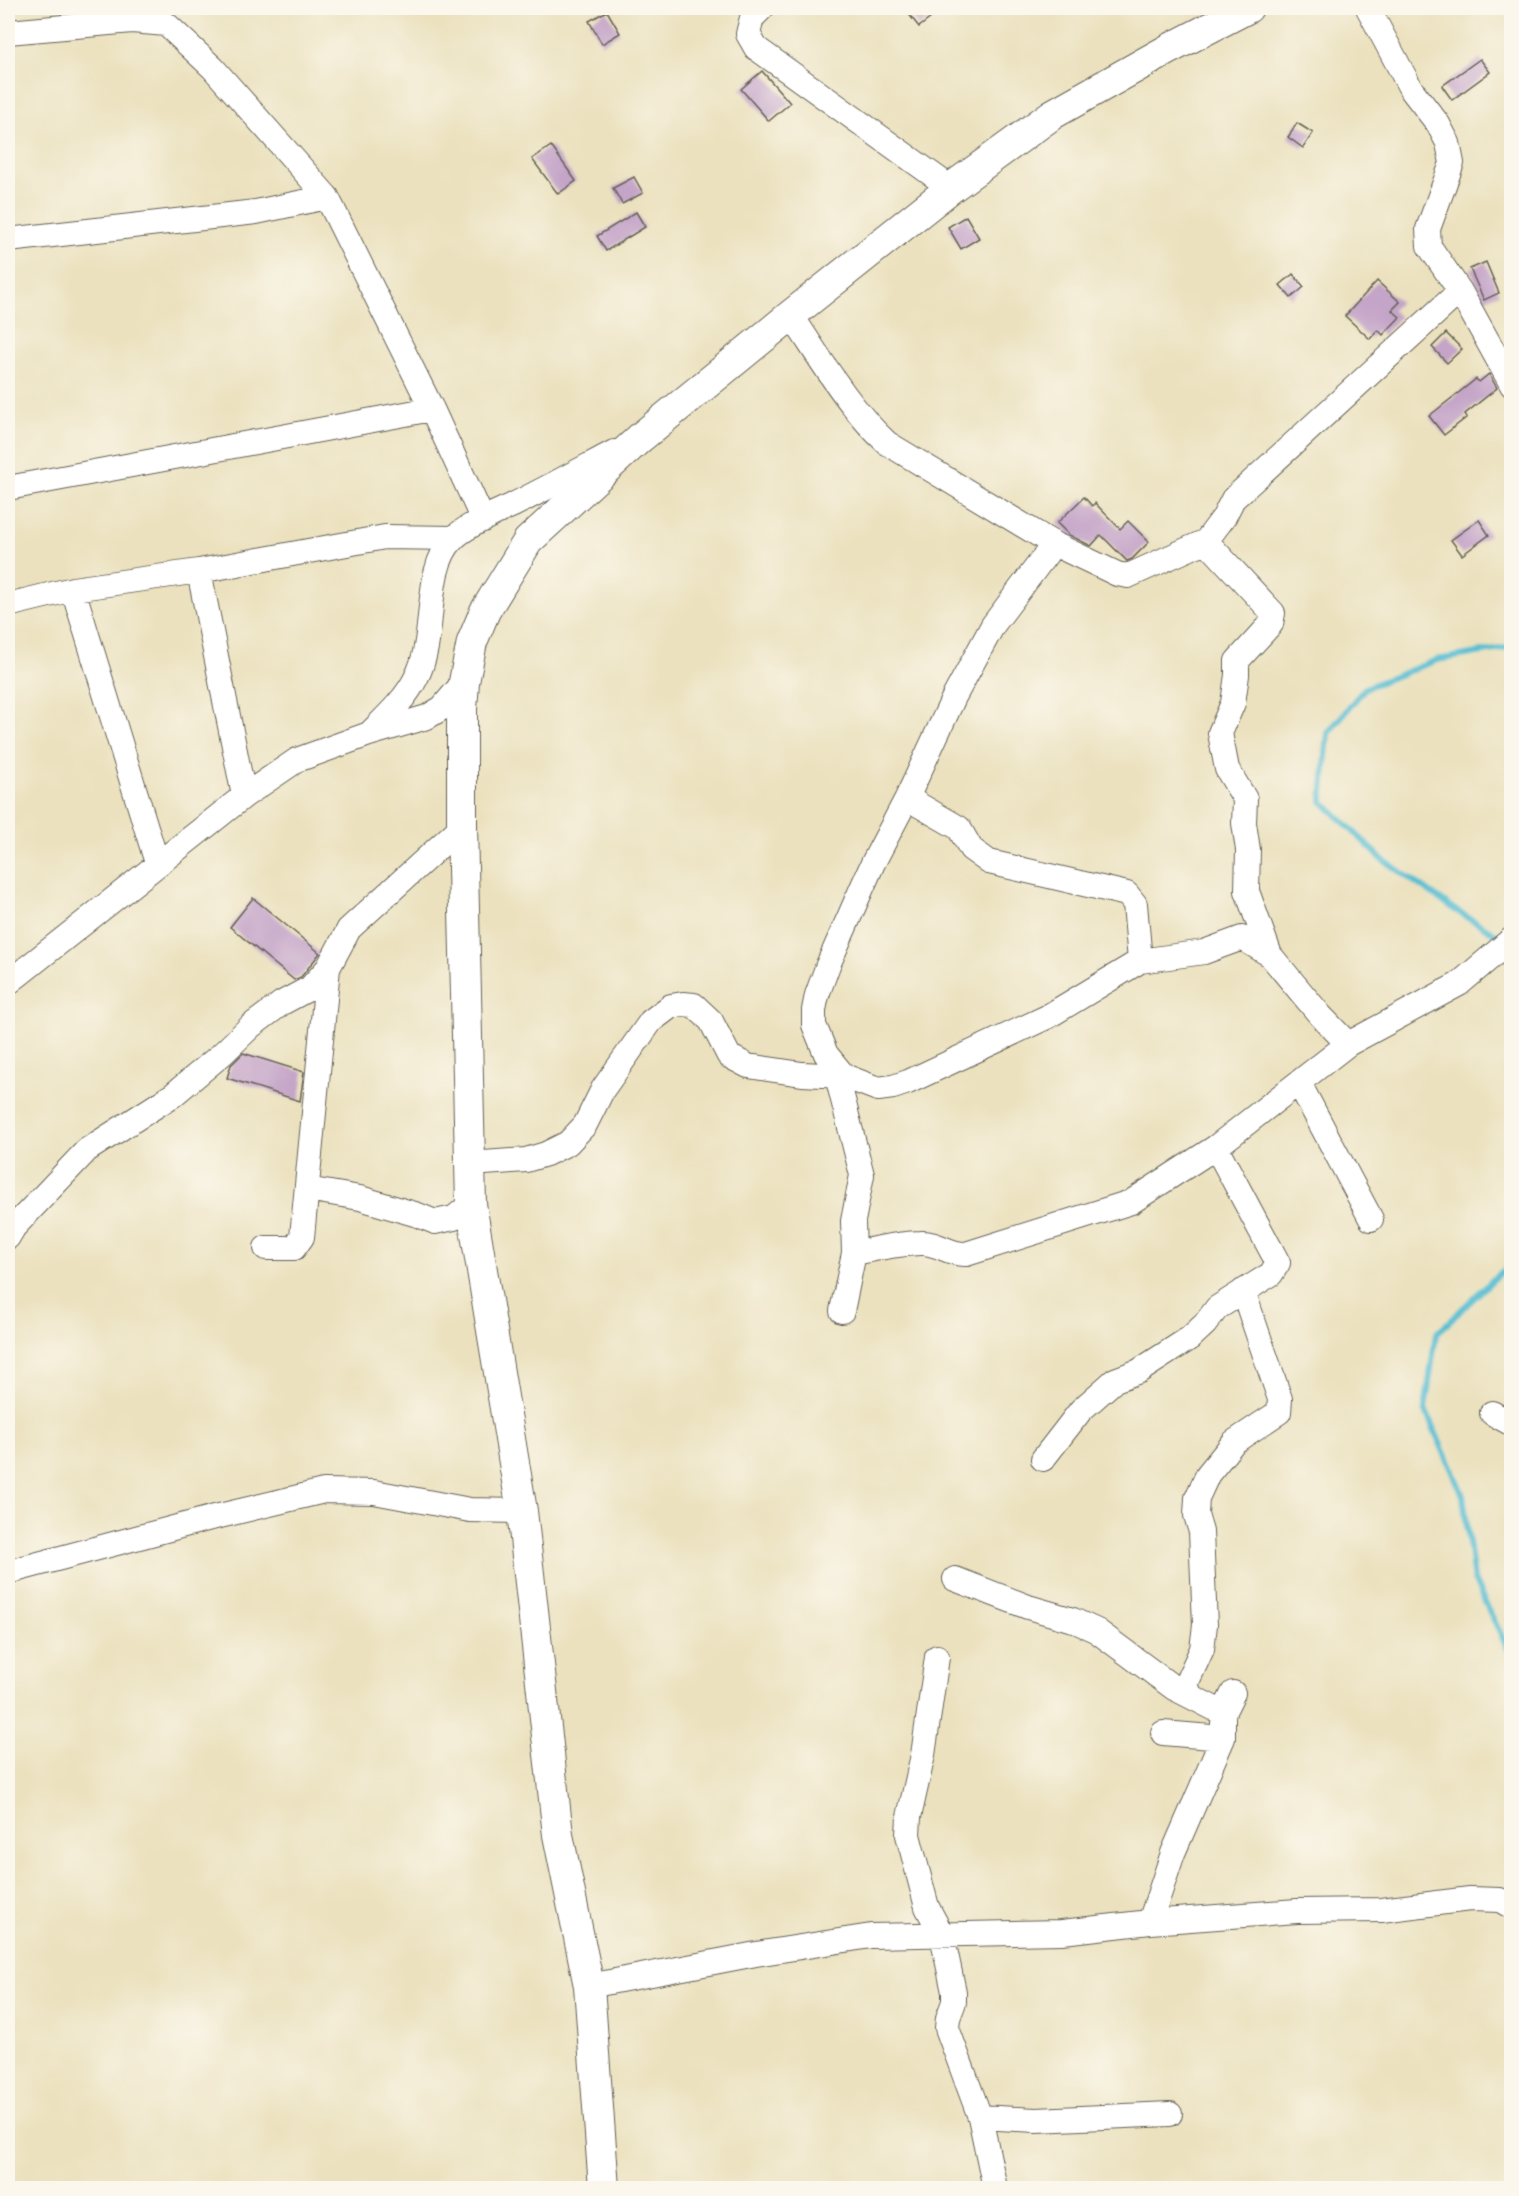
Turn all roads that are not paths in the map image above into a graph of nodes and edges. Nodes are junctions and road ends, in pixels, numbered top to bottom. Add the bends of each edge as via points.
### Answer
1 (762, 8) edge
2 (1248, 8) edge
3 (1368, 8) edge
4 (8, 32) edge
5 (951, 188) junction
6 (327, 197) junction
7 (8, 240) edge
8 (1460, 291) junction
9 (791, 315) junction
10 (1512, 384) edge
11 (432, 409) junction
12 (640, 438) junction
13 (8, 488) edge
14 (483, 520) junction
15 (454, 538) junction
16 (1206, 541) junction
17 (1054, 544) junction
18 (199, 571) junction
19 (73, 589) junction
20 (8, 605) edge
21 (464, 682) junction
22 (369, 734) junction
23 (244, 796) junction
24 (908, 798) junction
25 (462, 826) junction
26 (157, 863) junction
27 (1512, 939) edge
28 (1270, 955) junction
29 (1140, 961) junction
30 (328, 968) junction
31 (8, 983) edge
32 (1348, 1044) junction
33 (826, 1053) junction
34 (802, 1074) junction
35 (840, 1076) junction
36 (1299, 1083) junction
37 (1216, 1147) junction
38 (470, 1164) junction
39 (306, 1188) junction
40 (471, 1204) junction
41 (1371, 1219) dead end
42 (8, 1237) edge
43 (267, 1248) dead end
44 (854, 1253) junction
45 (1243, 1292) junction
46 (842, 1311) dead end
47 (1043, 1459) dead end
48 (522, 1511) junction
49 (8, 1572) edge
50 (955, 1579) dead end
51 (937, 1657) dead end
52 (1190, 1695) junction
53 (1163, 1733) dead end
54 (1223, 1738) junction
55 (1512, 1907) edge
56 (1150, 1922) junction
57 (942, 1935) junction
58 (589, 1986) junction
59 (1170, 2114) dead end
60 (980, 2117) junction
61 (604, 2188) edge
62 (995, 2188) edge

1 - 5 street via 752,18 747,34 756,48
2 - 5 street via 1053,114
3 - 8 street via 1411,89 1448,143 1452,163 1428,229 1429,246
4 - 6 street via 132,21 166,24 213,68
5 - 9 street
6 - 7 street via 256,212
6 - 11 street
8 - 10 street
8 - 16 street via 1233,499
9 - 12 street
9 - 17 street via 853,407 887,443
11 - 13 street
11 - 14 street
12 - 14 street
12 - 21 street via 528,541 485,611 472,642
14 - 15 street
15 - 18 street via 385,537
15 - 22 street via 442,554 436,572 429,639 417,677 402,701
16 - 17 street via 1128,576
16 - 28 street via 1273,613 1271,624 1237,661 1233,703 1220,733 1227,769 1245,799 1247,891
17 - 24 street via 993,626 954,697
18 - 19 street
18 - 23 street
19 - 20 street
19 - 26 street
21 - 22 street via 442,708 427,717
21 - 25 street
22 - 23 street via 297,760
23 - 26 street
24 - 29 street via 960,828 971,849 989,862 1127,894 1135,904
24 - 33 street via 873,863 817,995 814,1025
25 - 30 street via 349,929
25 - 38 street
26 - 31 street
27 - 32 street via 1459,984
28 - 29 street via 1242,938 1204,952
28 - 32 street
29 - 35 street via 1047,1017 908,1082 878,1089
30 - 39 street
30 - 42 street via 310,988 250,1026 173,1095 87,1150
32 - 36 street
33 - 34 street
33 - 35 street
34 - 35 street
34 - 38 street via 748,1066 729,1056 711,1021 694,1005 671,1006 651,1021 603,1089 585,1125 568,1143 526,1160
35 - 44 street via 862,1175 853,1221
36 - 37 street
36 - 41 street
37 - 44 street via 1131,1202 966,1254 920,1243
37 - 45 street via 1278,1263 1271,1274
38 - 40 street
39 - 40 street via 360,1198 435,1222 454,1218
39 - 43 street via 299,1244 294,1248
40 - 48 street
44 - 46 street
45 - 47 street via 1217,1308 1190,1338 1139,1371 1115,1380 1080,1410
45 - 52 street via 1280,1399 1279,1412 1234,1442 1208,1474 1197,1498 1205,1625 1202,1649 1186,1684
48 - 49 street via 470,1510 374,1492 324,1491
48 - 58 street via 558,1835
50 - 52 street via 1097,1631 1174,1688
51 - 57 street via 908,1835 927,1907
52 - 54 street via 1228,1703
53 - 54 street
54 - 56 street via 1173,1853
55 - 56 street via 1490,1898 1382,1910 1297,1911
56 - 57 street via 1062,1932
57 - 58 street via 871,1936
57 - 60 street via 954,1992 947,2028
58 - 61 street
59 - 60 street via 1036,2120
60 - 62 street

